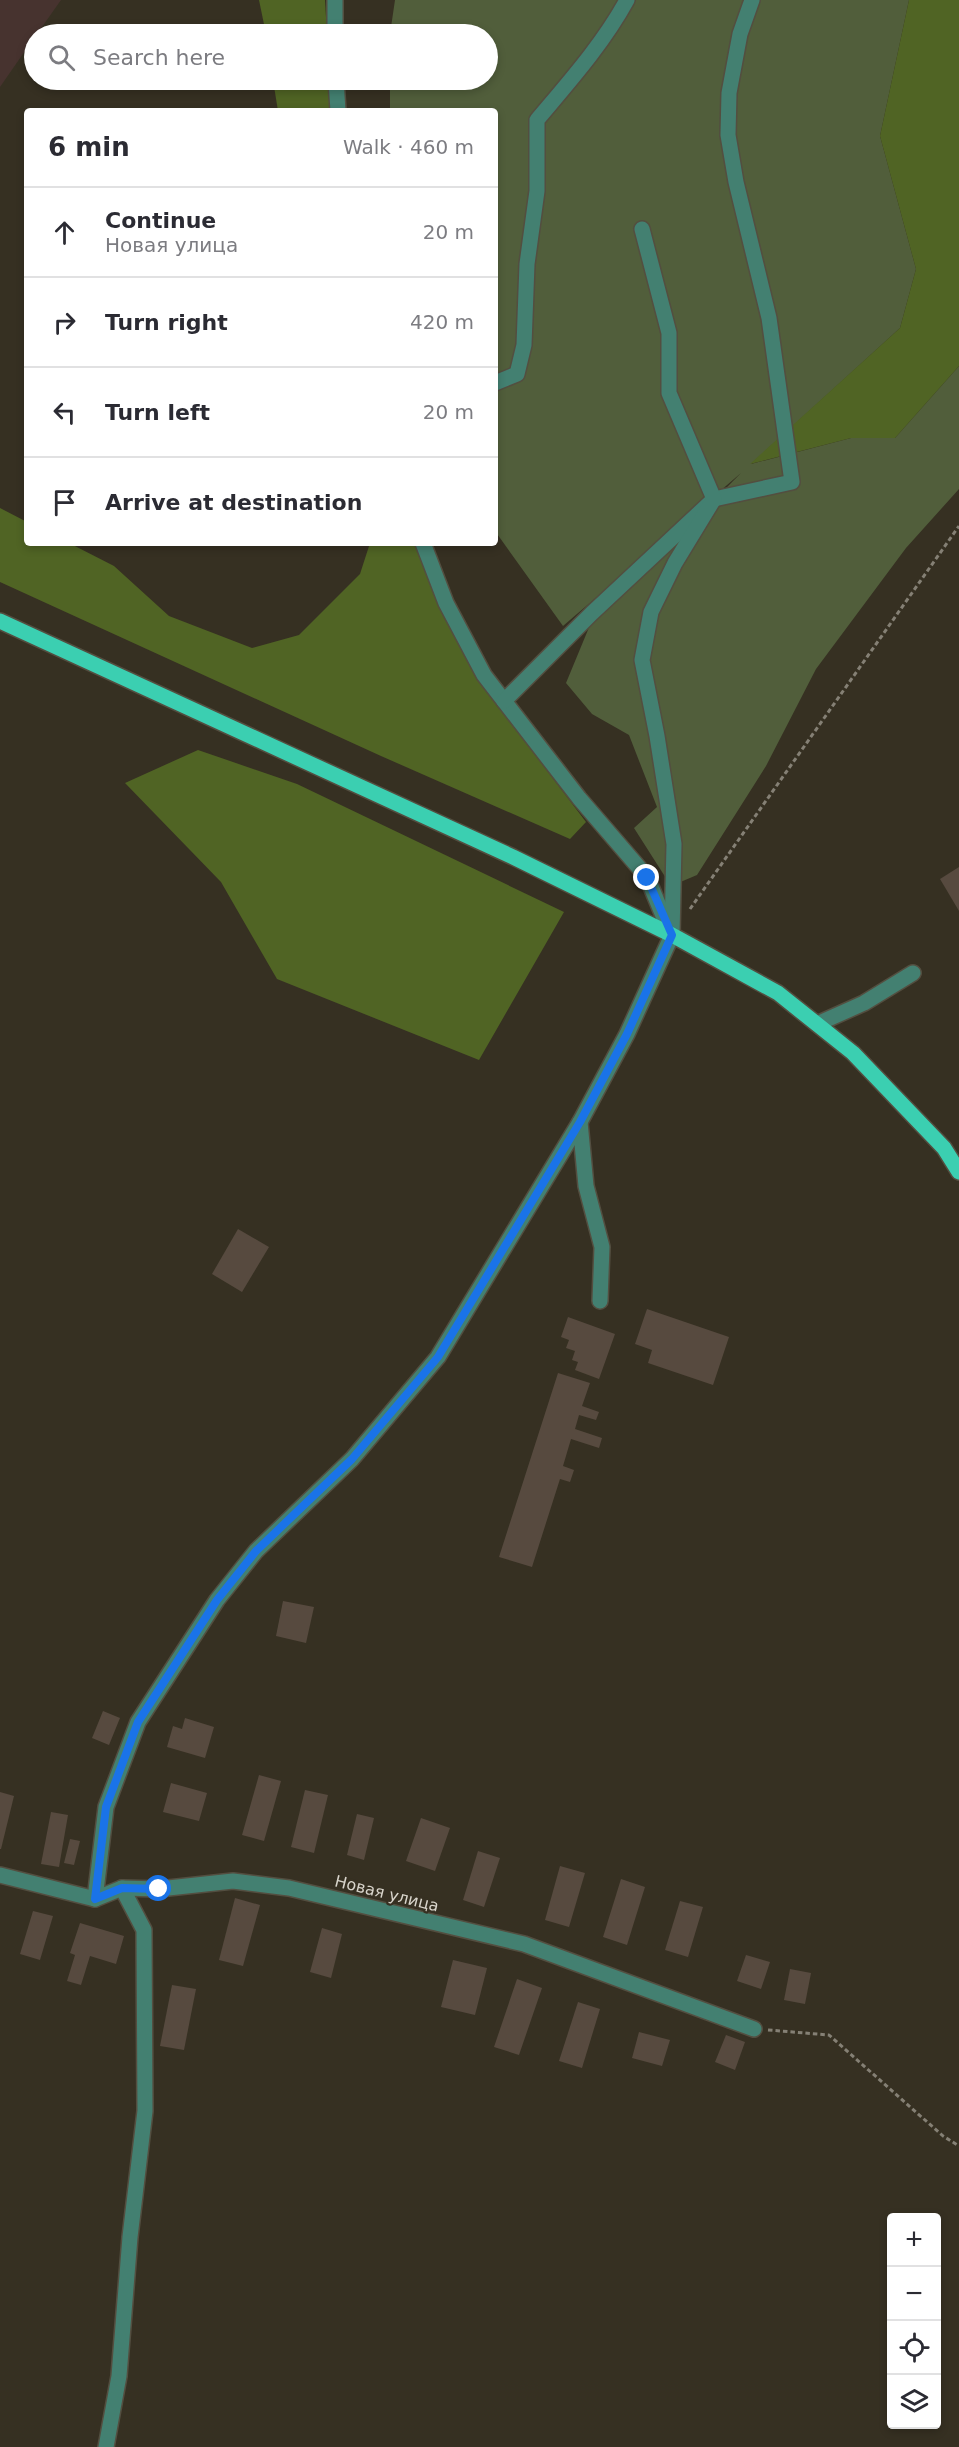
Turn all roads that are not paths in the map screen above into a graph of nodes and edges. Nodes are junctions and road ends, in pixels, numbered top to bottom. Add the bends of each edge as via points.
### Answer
1 (335, 0) edge
2 (627, 0) edge
3 (752, 0) edge
4 (335, 24) edge
5 (337, 90) edge
6 (338, 108) edge
7 (642, 229) dead end
8 (498, 382) edge
9 (714, 499) junction
10 (424, 546) edge
11 (0, 621) edge
12 (504, 701) junction
13 (672, 935) junction
14 (913, 973) dead end
15 (817, 1024) junction
16 (580, 1122) junction
17 (959, 1172) edge
18 (600, 1301) dead end
19 (0, 1875) edge
20 (122, 1888) junction
21 (95, 1899) junction
22 (754, 2029) road end
23 (106, 2447) edge

1 - 4 street
2 - 8 street via 537,120 537,190 527,264 524,345 517,374
3 - 9 street via 740,34 729,93 728,135 769,318 792,482
5 - 6 street
7 - 9 street via 669,333 669,393
9 - 12 street
9 - 13 street via 651,612 642,660 674,844
10 - 12 street via 446,603 484,675
11 - 13 main road via 513,857
12 - 13 street via 647,878
13 - 15 main road via 778,993
13 - 16 street via 627,1034
14 - 15 street via 864,1003
15 - 17 main road via 862,1062 944,1148
16 - 18 street via 586,1186 602,1247
16 - 21 street via 438,1357 352,1459 256,1551 217,1600 138,1722 106,1807
19 - 21 street
20 - 21 street, Новая улица
20 - 22 street, Новая улица via 159,1889 233,1881 289,1888 524,1944
20 - 23 street via 144,1930 145,2111 119,2376

